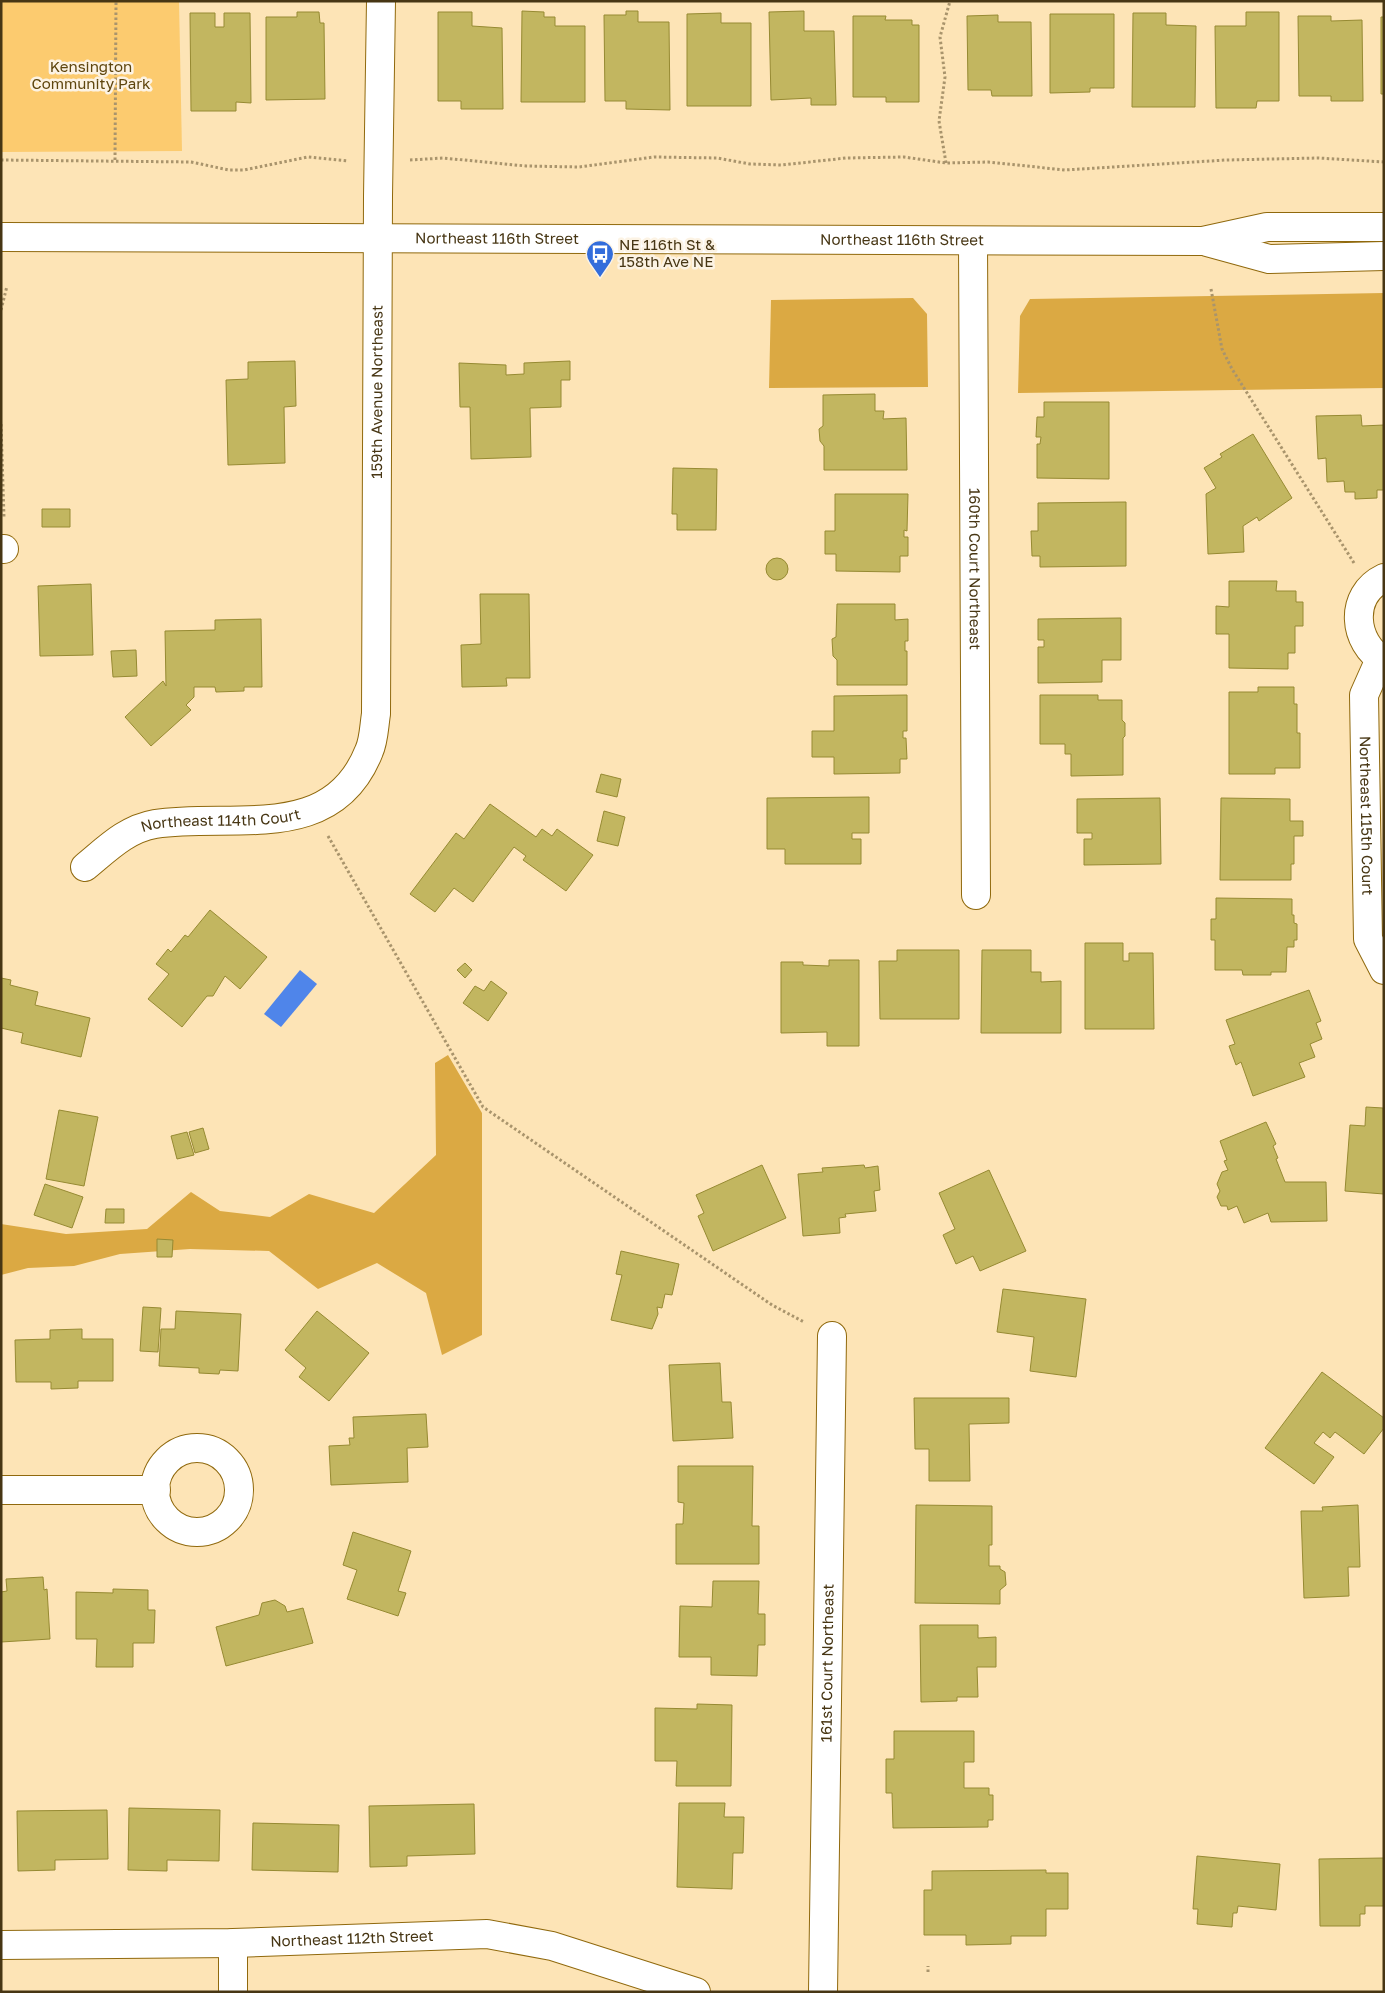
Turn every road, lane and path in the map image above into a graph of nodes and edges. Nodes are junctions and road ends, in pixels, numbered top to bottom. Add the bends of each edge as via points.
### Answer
1 (116, 1) edge
2 (381, 1) edge
3 (950, 1) edge
4 (1, 160) edge
5 (115, 160) junction
6 (410, 160) dead end
7 (351, 162) dead end
8 (1384, 162) edge
9 (946, 163) junction
10 (1384, 227) edge
11 (1, 237) edge
12 (378, 237) junction
13 (973, 241) junction
14 (1203, 241) junction
15 (1384, 256) edge
16 (7, 286) dead end
17 (1211, 289) dead end
18 (1, 310) edge
19 (1, 424) edge
20 (3, 549) edge
21 (1357, 567) dead end
22 (1384, 578) edge
23 (1382, 660) edge
24 (356, 778) joint
25 (325, 830) dead end
26 (85, 867) dead end
27 (976, 895) dead end
28 (1384, 970) edge
29 (832, 1336) joint
30 (1, 1490) edge
31 (156, 1490) dead end
32 (233, 1943) junction
33 (1, 1945) edge
34 (928, 1966) dead end
35 (928, 1972) dead end
36 (233, 1992) edge
37 (696, 1992) edge
38 (823, 1992) edge

1 - 5 path
2 - 12 street, 159th Avenue Northeast
3 - 9 path via 940,37 945,77 939,122
4 - 5 path
5 - 7 path via 191,162 229,170 308,157
6 - 9 path via 444,158 526,166 579,167 654,157 717,158 782,165 846,158 904,157
8 - 9 path via 1319,158 1235,160 1065,170 988,162
10 - 14 street, Northeast 116th Street via 1267,227
11 - 12 street, Northeast 116th Street
12 - 13 street, Northeast 116th Street
12 - 24 street, 159th Avenue Northeast via 376,714 370,750
13 - 14 street, Northeast 116th Street
13 - 27 street, 160th Court Northeast
14 - 15 street, Northeast 116th Street via 1269,260
16 - 18 path
17 - 21 path via 1222,349 1232,369
19 - 20 path
22 - 23 street, Northeast 115th Court via 1369,589 1361,602 1358,616 1359,631 1365,645
23 - 28 street, Northeast 115th Court via 1364,695 1368,939
24 - 26 street, Northeast 114th Court via 336,798 316,810 285,819 155,824 126,833
25 - 29 path via 483,1106 772,1305
29 - 38 street, 161st Court Northeast
30 - 31 street
32 - 33 street, Northeast 112th Street
32 - 36 street
32 - 37 street, Northeast 112th Street via 488,1934 552,1946
34 - 35 path

